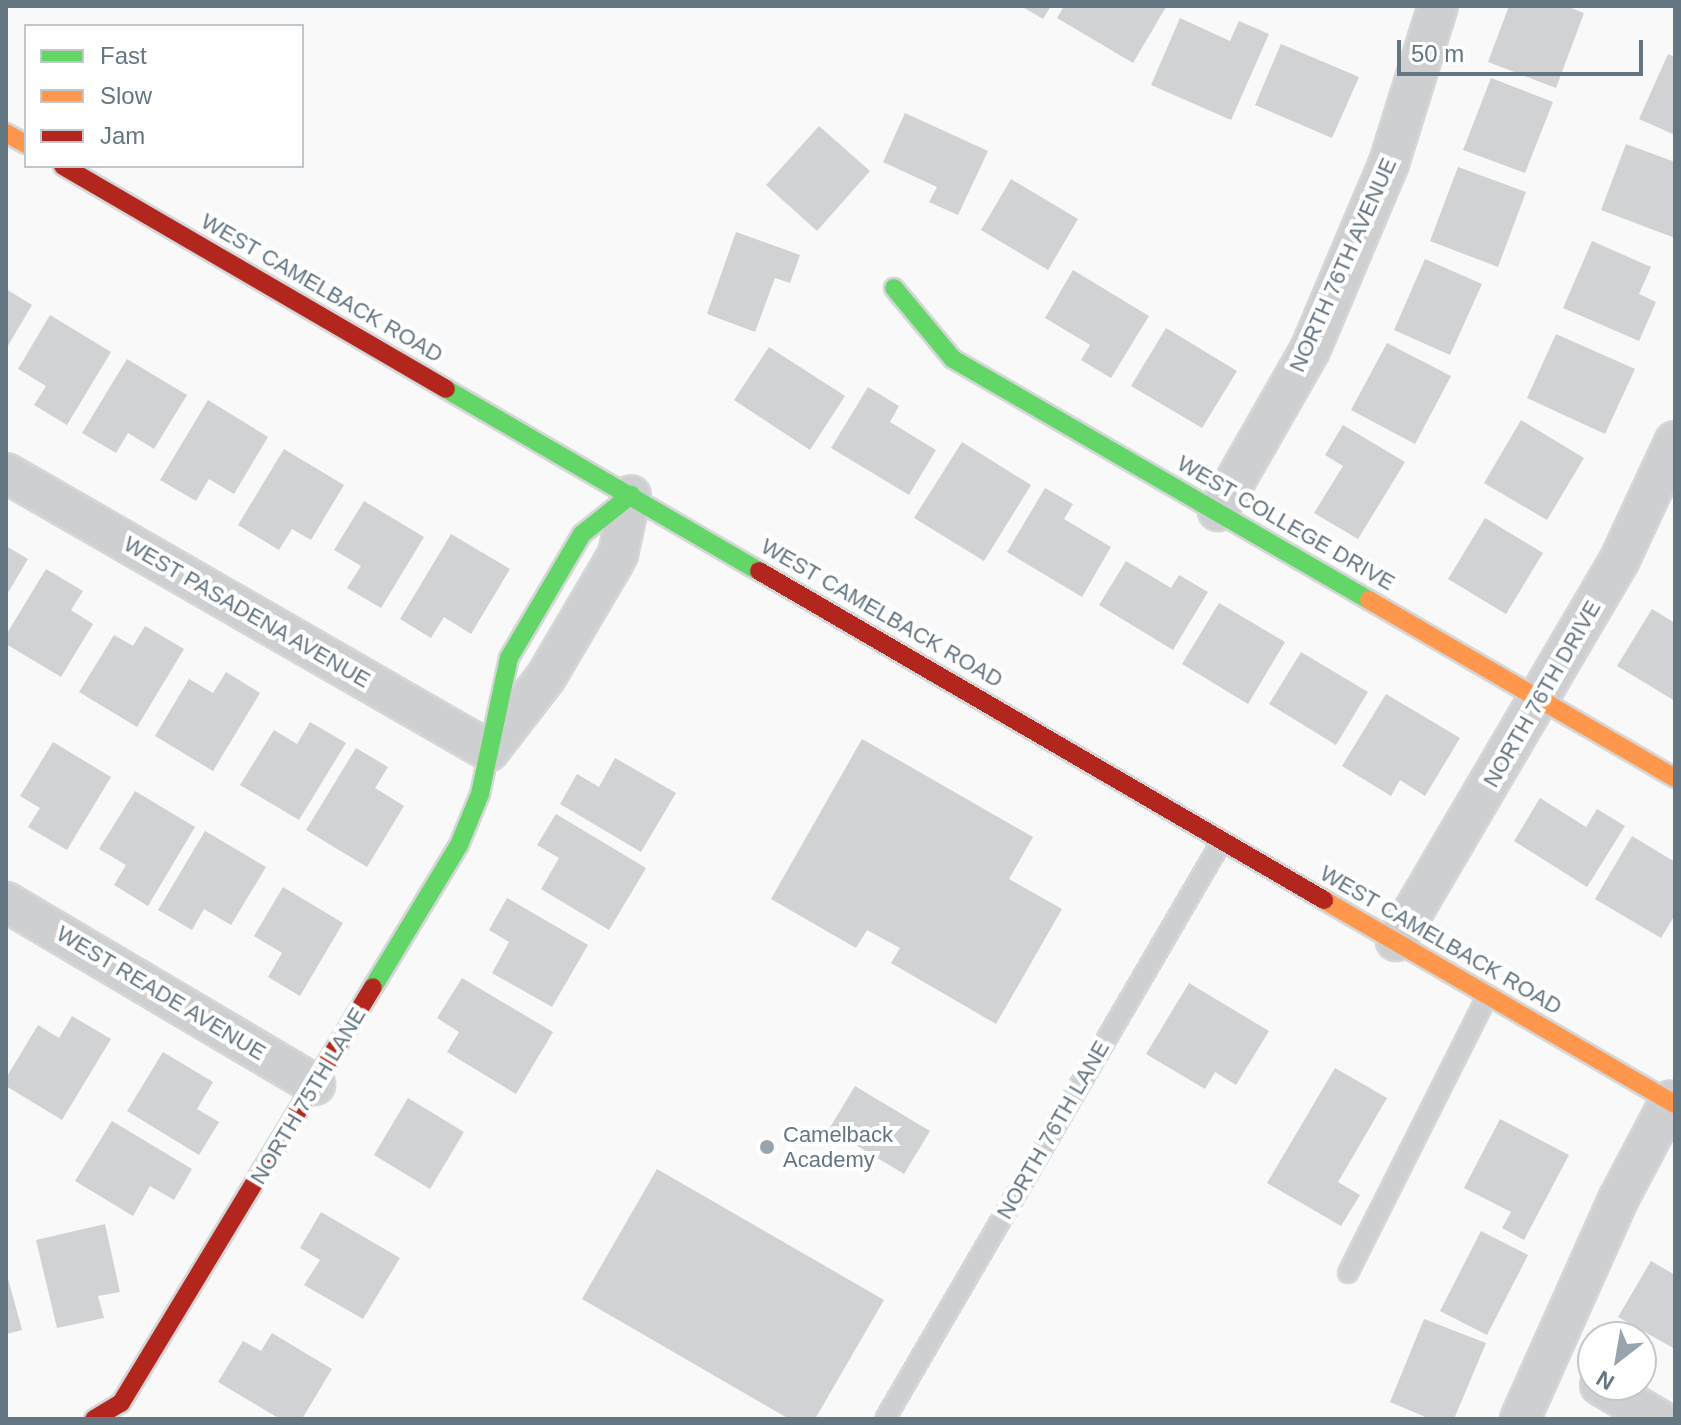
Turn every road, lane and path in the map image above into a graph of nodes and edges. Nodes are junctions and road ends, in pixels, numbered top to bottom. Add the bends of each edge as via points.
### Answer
1 (1432, 7) edge
2 (6, 133) edge
3 (24, 143) edge
4 (66, 168) edge
5 (894, 288) dead end
6 (1675, 441) edge
7 (6, 473) edge
8 (631, 495) junction
9 (1218, 511) junction
10 (1540, 698) junction
11 (489, 751) junction
12 (1675, 778) edge
13 (1222, 840) junction
14 (6, 902) edge
15 (1396, 941) junction
16 (1488, 995) junction
17 (315, 1085) junction
18 (1673, 1103) edge
19 (1348, 1273) dead end
20 (1548, 1354) junction
21 (1577, 1371) edge
22 (1627, 1401) edge
23 (94, 1419) edge
24 (885, 1419) edge
25 (1520, 1419) edge
26 (1658, 1419) edge

1 - 9 street, NORTH 76TH AVENUE via 1389,163 1310,350
2 - 3 main road
4 - 8 main road, WEST CAMELBACK ROAD
5 - 9 main road, WEST COLLEGE DRIVE via 953,359
6 - 10 street, NORTH 76TH DRIVE via 1619,561
7 - 11 street, WEST PASADENA AVENUE
8 - 11 street, NORTH 75TH LANE via 612,565 546,677
8 - 13 main road, WEST CAMELBACK ROAD
9 - 10 main road, WEST COLLEGE DRIVE
10 - 12 main road, WEST COLLEGE DRIVE
10 - 15 street, NORTH 76TH DRIVE
11 - 17 main road, NORTH 75TH LANE via 480,794 459,845
13 - 15 main road, WEST CAMELBACK ROAD
13 - 24 lane, NORTH 76TH LANE
14 - 17 street, WEST READE AVENUE
15 - 16 main road, WEST CAMELBACK ROAD
16 - 18 main road, WEST CAMELBACK ROAD
16 - 19 lane
17 - 23 main road, NORTH 75TH LANE via 121,1403
18 - 20 street via 1619,1198
20 - 21 street
20 - 25 street
22 - 26 street

